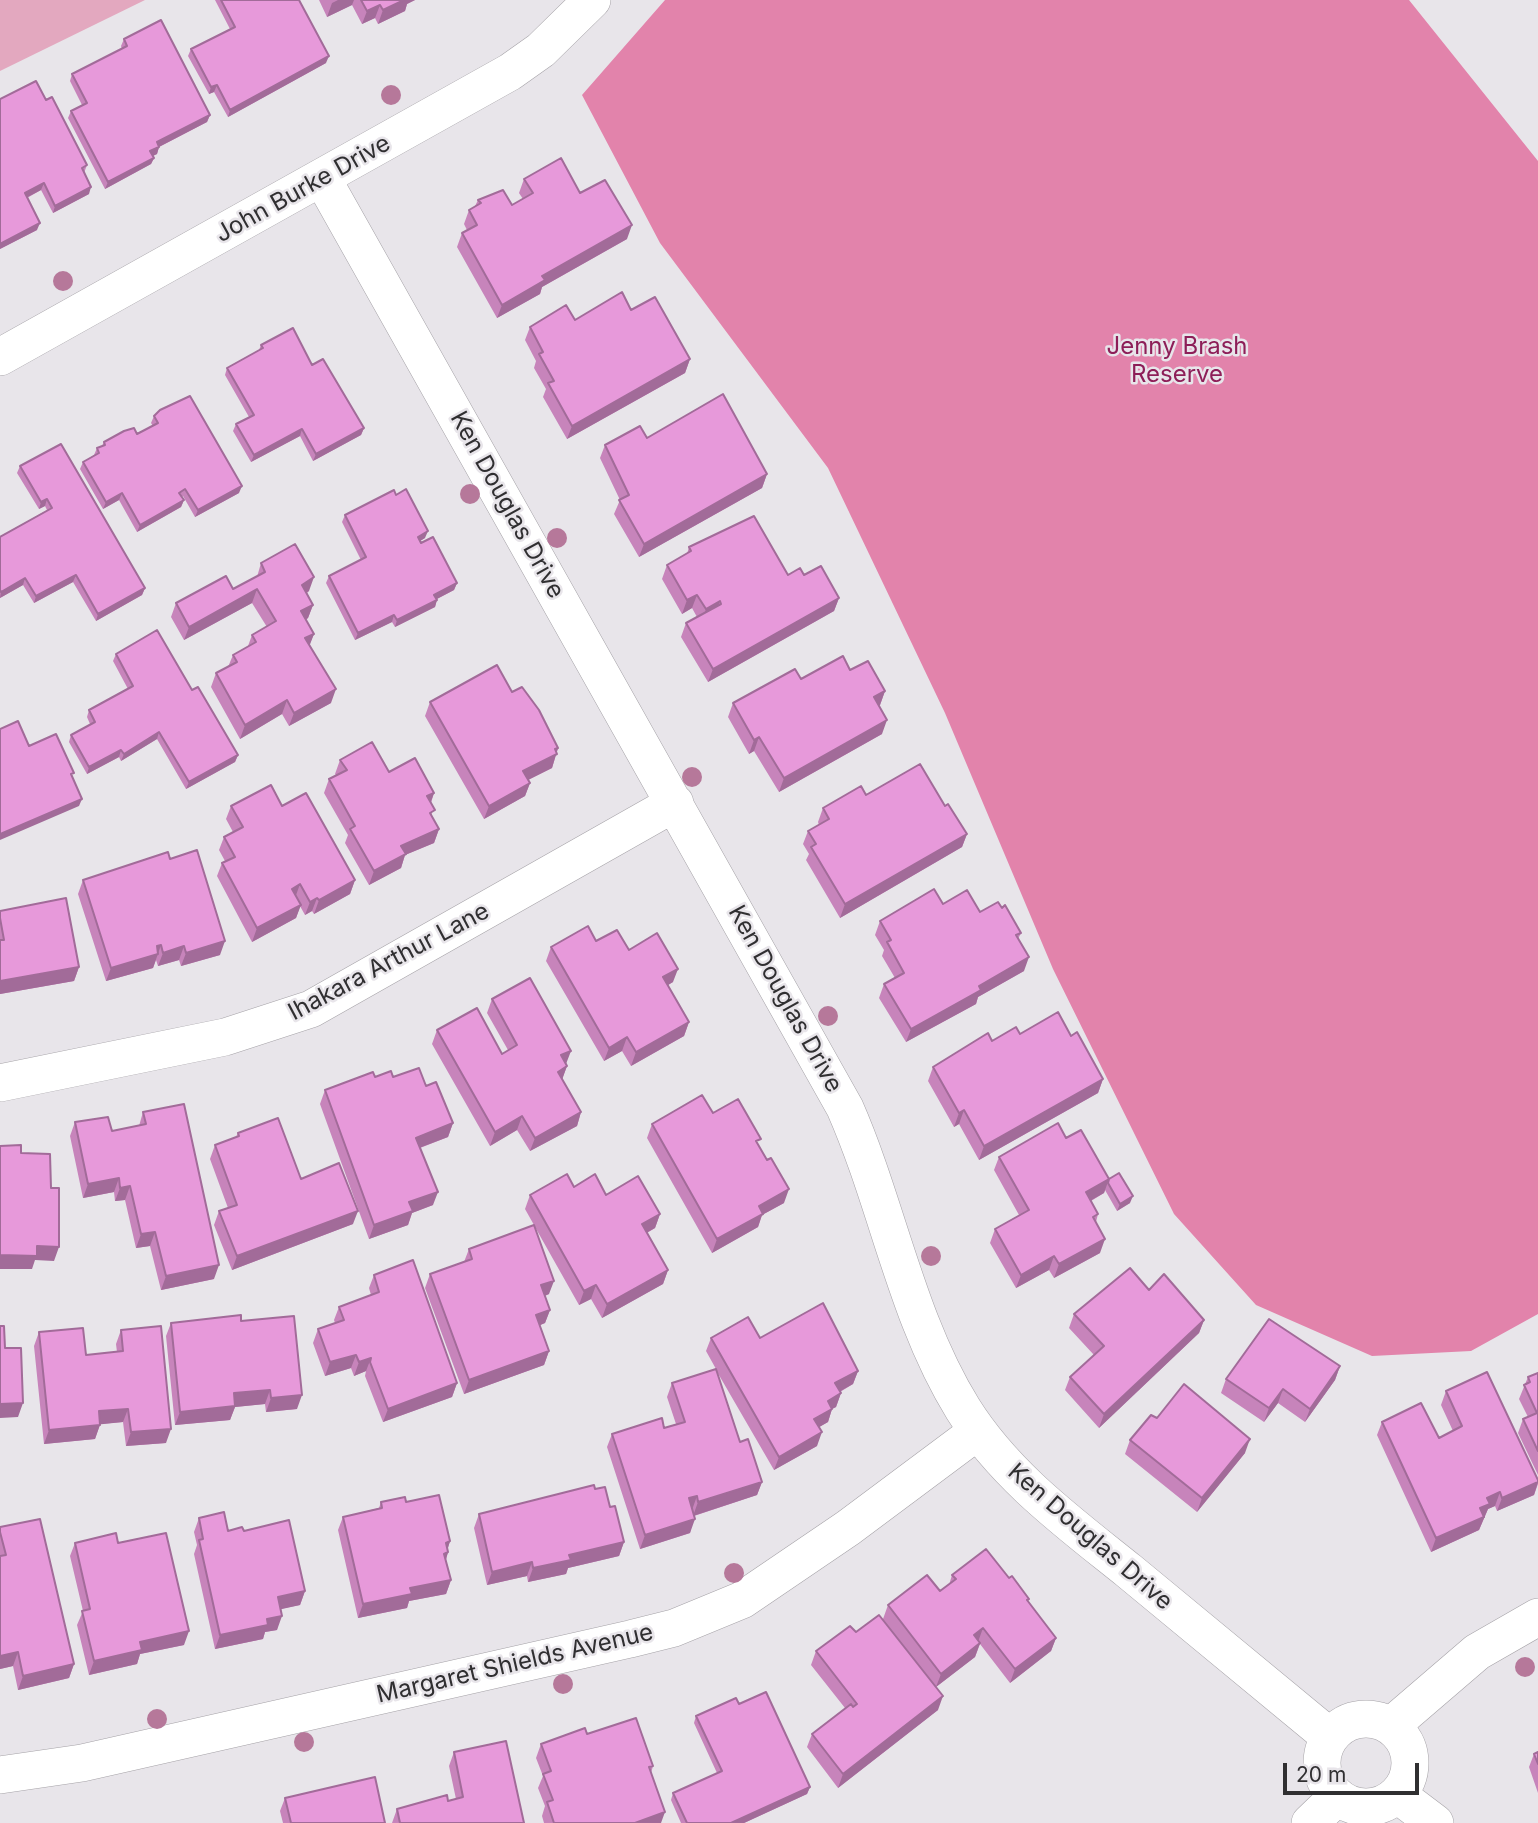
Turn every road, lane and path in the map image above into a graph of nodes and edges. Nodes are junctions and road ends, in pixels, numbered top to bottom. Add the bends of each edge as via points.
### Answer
1 (592, 0) edge
2 (322, 178) junction
3 (0, 357) edge
4 (675, 803) junction
5 (0, 1083) edge
6 (978, 1431) junction
7 (1538, 1617) edge
8 (1392, 1725) junction
9 (1329, 1737) junction
10 (0, 1775) edge
11 (1398, 1795) junction
12 (1337, 1797) junction
13 (1310, 1823) edge
14 (1435, 1823) edge

1 - 2 street, John Burke Drive via 541,50 510,72
2 - 3 street, John Burke Drive
2 - 4 street, Ken Douglas Drive
4 - 5 street, Ihakara Arthur Lane via 311,1009 225,1037
4 - 6 street, Ken Douglas Drive via 845,1108 933,1352
6 - 9 street, Ken Douglas Drive via 1045,1503
6 - 10 street, Margaret Shields Avenue via 768,1585 713,1614 641,1636 109,1757
7 - 8 street via 1478,1652
8 - 9 street via 1354,1720
8 - 11 street via 1411,1758
9 - 12 street via 1321,1763 1323,1776
11 - 12 street via 1361,1808
11 - 14 street
12 - 13 street

